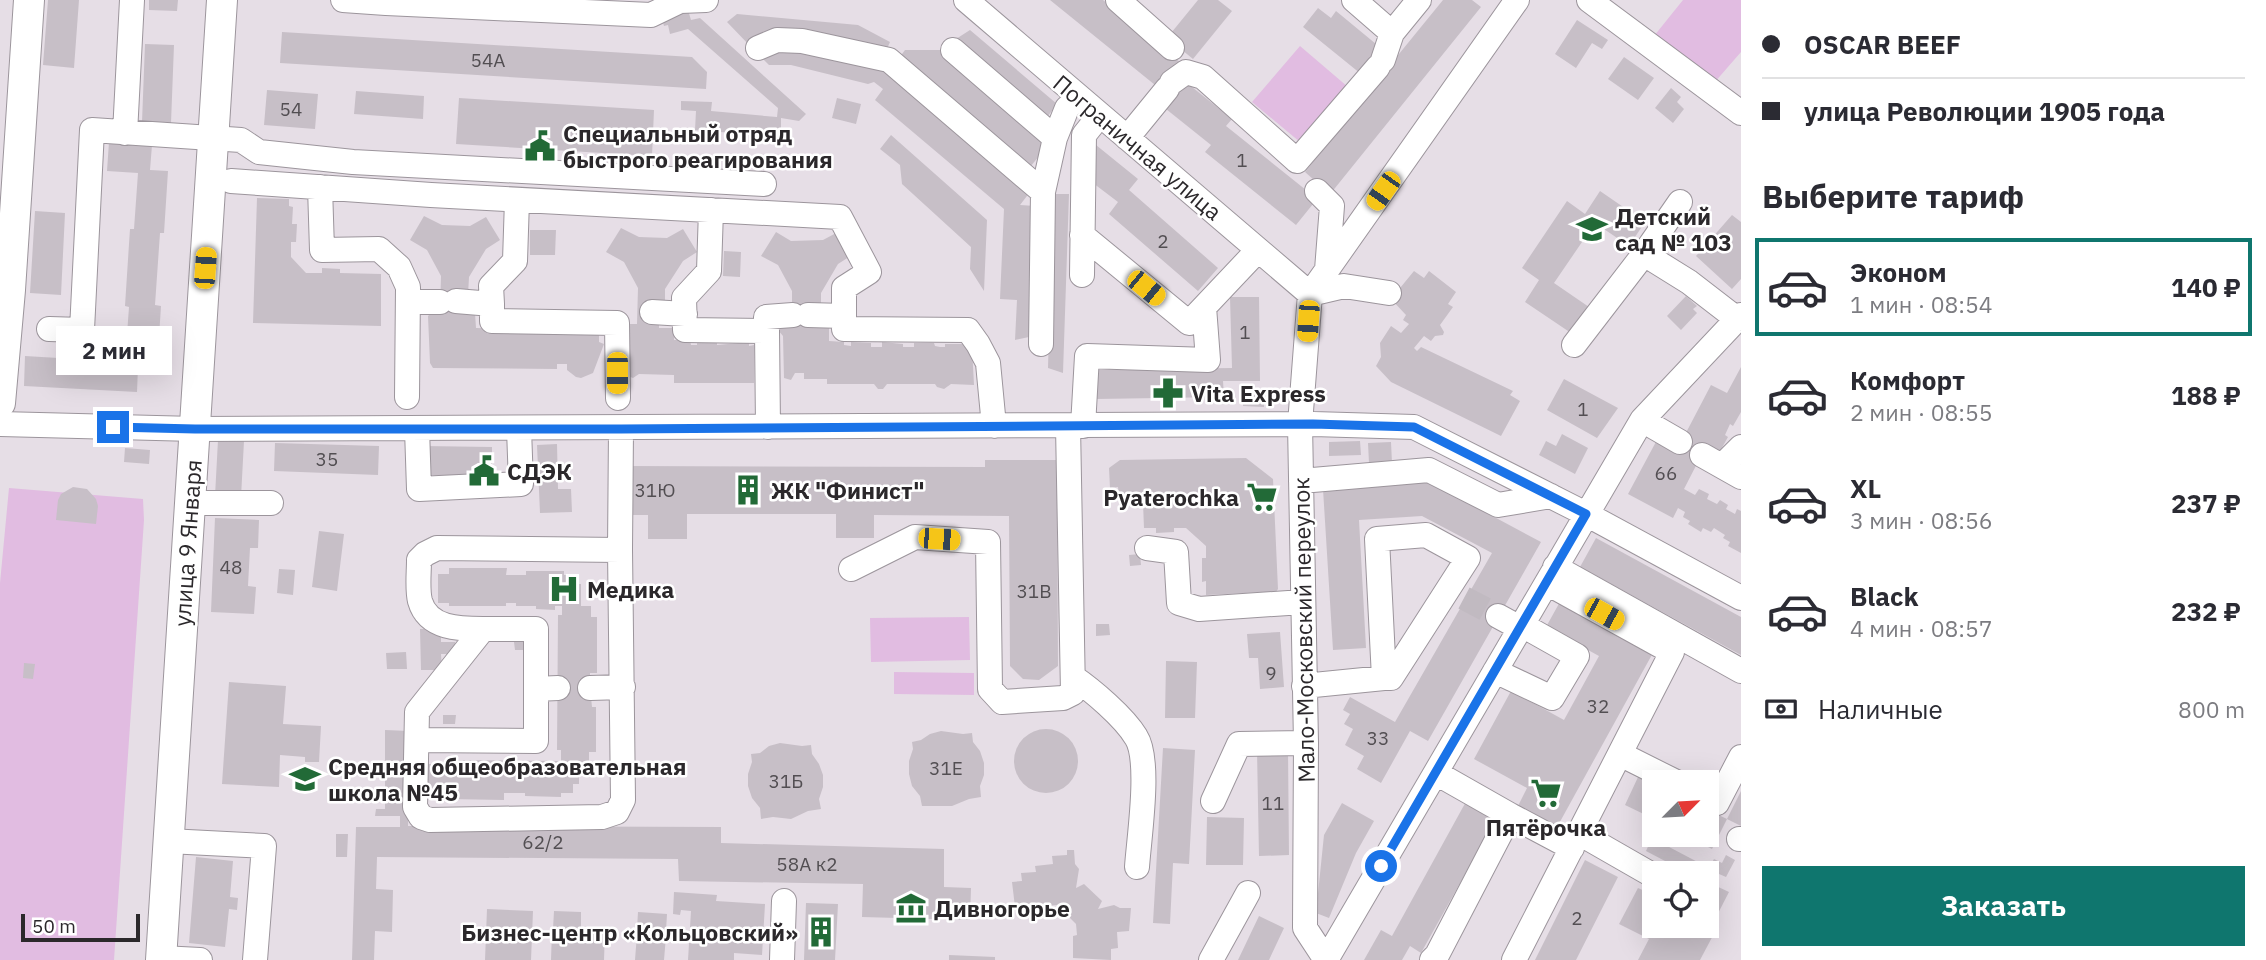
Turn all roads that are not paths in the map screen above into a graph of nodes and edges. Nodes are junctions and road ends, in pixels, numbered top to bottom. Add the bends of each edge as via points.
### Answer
1 (29, 0) edge
2 (132, 0) edge
3 (222, 0) edge
4 (343, 0) edge
5 (680, 0) edge
6 (706, 0) edge
7 (965, 0) edge
8 (1118, 0) edge
9 (1354, 0) edge
10 (1419, 0) edge
11 (1517, 0) edge
12 (386, 2) edge
13 (1603, 4) edge
14 (1392, 33) junction
15 (758, 48) dead end
16 (953, 50) dead end
17 (1175, 69) junction
18 (1079, 97) junction
19 (1741, 113) edge
20 (1100, 115) junction
21 (125, 133) junction
22 (1055, 138) junction
23 (1126, 138) junction
24 (214, 139) junction
25 (1297, 161) junction
26 (231, 181) dead end
27 (764, 184) dead end
28 (320, 187) junction
29 (1043, 192) junction
30 (517, 200) junction
31 (1680, 202) dead end
32 (710, 210) junction
33 (1082, 235) junction
34 (6, 246) edge
35 (1258, 250) junction
36 (1644, 254) junction
37 (1327, 271) junction
38 (1082, 275) dead end
39 (1390, 293) dead end
40 (1310, 295) junction
41 (408, 302) junction
42 (492, 304) junction
43 (1204, 307) junction
44 (685, 314) junction
45 (635, 316) junction
46 (844, 316) junction
47 (1739, 317) edge
48 (49, 329) dead end
49 (767, 331) junction
50 (1041, 344) dead end
51 (1574, 345) dead end
52 (408, 397) dead end
53 (618, 398) dead end
54 (0, 403) edge
55 (1642, 420) junction
56 (0, 424) edge
57 (1300, 424) junction
58 (994, 426) junction
59 (1075, 426) junction
60 (768, 427) junction
61 (195, 429) junction
62 (417, 429) junction
63 (519, 429) junction
64 (621, 429) junction
65 (1741, 447) edge
66 (1711, 460) edge
67 (1301, 481) junction
68 (1551, 496) junction
69 (190, 503) junction
70 (271, 503) dead end
71 (1586, 514) junction
72 (1147, 548) dead end
73 (620, 550) junction
74 (851, 569) dead end
75 (1551, 575) junction
76 (1741, 598) edge
77 (1303, 602) junction
78 (1497, 616) tunnel mouth
79 (1521, 627) junction
80 (483, 629) junction
81 (1495, 671) junction
82 (1741, 671) edge
83 (1073, 677) junction
84 (1384, 678) junction
85 (1304, 686) junction
86 (623, 687) junction
87 (590, 688) dead end
88 (417, 740) junction
89 (1306, 743) junction
90 (1620, 754) junction
91 (1741, 757) edge
92 (1652, 770) edge
93 (1436, 773) junction
94 (1719, 799) edge
95 (1213, 801) dead end
96 (1510, 815) junction
97 (168, 841) junction
98 (1575, 841) junction
99 (1137, 867) dead end
100 (1642, 871) edge
101 (1248, 893) dead end
102 (784, 901) dead end
103 (1441, 958) edge
104 (161, 959) edge
105 (200, 960) edge
106 (255, 960) edge
107 (782, 960) edge
108 (1211, 960) edge
109 (1326, 960) edge
110 (1514, 960) edge

1 - 34 main road
2 - 21 street
3 - 24 main road, улица 9 Января
4 - 12 street
5 - 6 street
5 - 12 street via 650,15
7 - 18 street, Пограничная улица
8 - 17 street
9 - 14 street
10 - 14 street
11 - 37 street
13 - 19 street
14 - 25 street via 1381,63
15 - 29 street via 777,40 802,41 889,61
16 - 22 street
17 - 23 street
17 - 25 street via 1203,77
18 - 20 street, Пограничная улица
18 - 22 street via 1067,108
20 - 23 street, Пограничная улица
20 - 33 street via 1084,135
21 - 24 street
21 - 48 street via 92,130 82,330
22 - 29 street
23 - 35 street, Пограничная улица
24 - 27 street via 241,140 260,152 353,162
24 - 61 main road, улица 9 Января
25 - 37 street via 1332,206
26 - 28 street
28 - 30 street
28 - 41 street via 322,250 379,249 399,267 408,287
29 - 50 street
30 - 32 street
30 - 42 street via 515,261 491,286
31 - 36 street
32 - 44 street via 709,271 684,298
32 - 46 street via 840,217 869,272 844,288
33 - 38 street
33 - 43 street via 1189,323
34 - 54 main road
35 - 40 street, Пограничная улица
35 - 43 street
36 - 47 street
36 - 51 street
37 - 40 street
39 - 40 street via 1344,286
40 - 57 street, Мало-Московский переулок
41 - 42 street
41 - 52 street
42 - 45 street via 492,321
43 - 59 street via 1208,360 1087,356
44 - 45 street
44 - 49 street via 685,330
45 - 53 street
46 - 49 street via 766,317
46 - 58 street via 844,329 968,330 988,362
47 - 55 street
49 - 60 street
55 - 66 street
55 - 71 street
56 - 61 street
57 - 59 street
57 - 67 street, Мало-Московский переулок
57 - 68 street via 1414,427
58 - 59 street
58 - 60 street
59 - 83 street
60 - 64 street
61 - 62 street
61 - 69 main road, улица 9 Января
62 - 63 street
62 - 63 street via 419,489 521,484
63 - 64 street
64 - 73 street
65 - 66 street
67 - 68 street via 1429,470 1498,505
67 - 77 street, Мало-Московский переулок
68 - 71 street
69 - 70 street
69 - 97 main road, улица 9 Января
71 - 75 street
71 - 76 street
72 - 77 street via 1175,552 1179,603 1199,608
73 - 80 street via 437,548 425,554 419,561 420,601 430,622
73 - 86 street
74 - 83 street via 915,537 988,542 990,689 1002,702 1063,698 1073,693
75 - 79 street
75 - 82 street
75 - 90 street via 1672,652
77 - 85 street, Мало-Московский переулок
78 - 79 street
79 - 81 street
79 - 81 street via 1577,656 1552,698
80 - 88 street via 417,712
80 - 88 street via 536,629 547,688 536,741
81 - 93 street
83 - 99 street via 1094,691 1137,738 1144,764
84 - 84 street via 1377,539 1426,535 1468,558 1456,593 1391,678
84 - 85 street
85 - 89 street, Мало-Московский переулок
86 - 87 street
86 - 88 street via 623,800 617,812 602,817 421,817 415,807
89 - 95 street via 1240,744
89 - 109 street, Мало-Московский переулок via 1305,928
90 - 92 street
90 - 98 street
91 - 94 street
93 - 96 street
93 - 109 street
96 - 98 street
96 - 103 street
97 - 104 main road, улица 9 Января
97 - 106 street via 264,846
98 - 100 street
98 - 110 street
101 - 108 street
102 - 107 street
104 - 105 street

